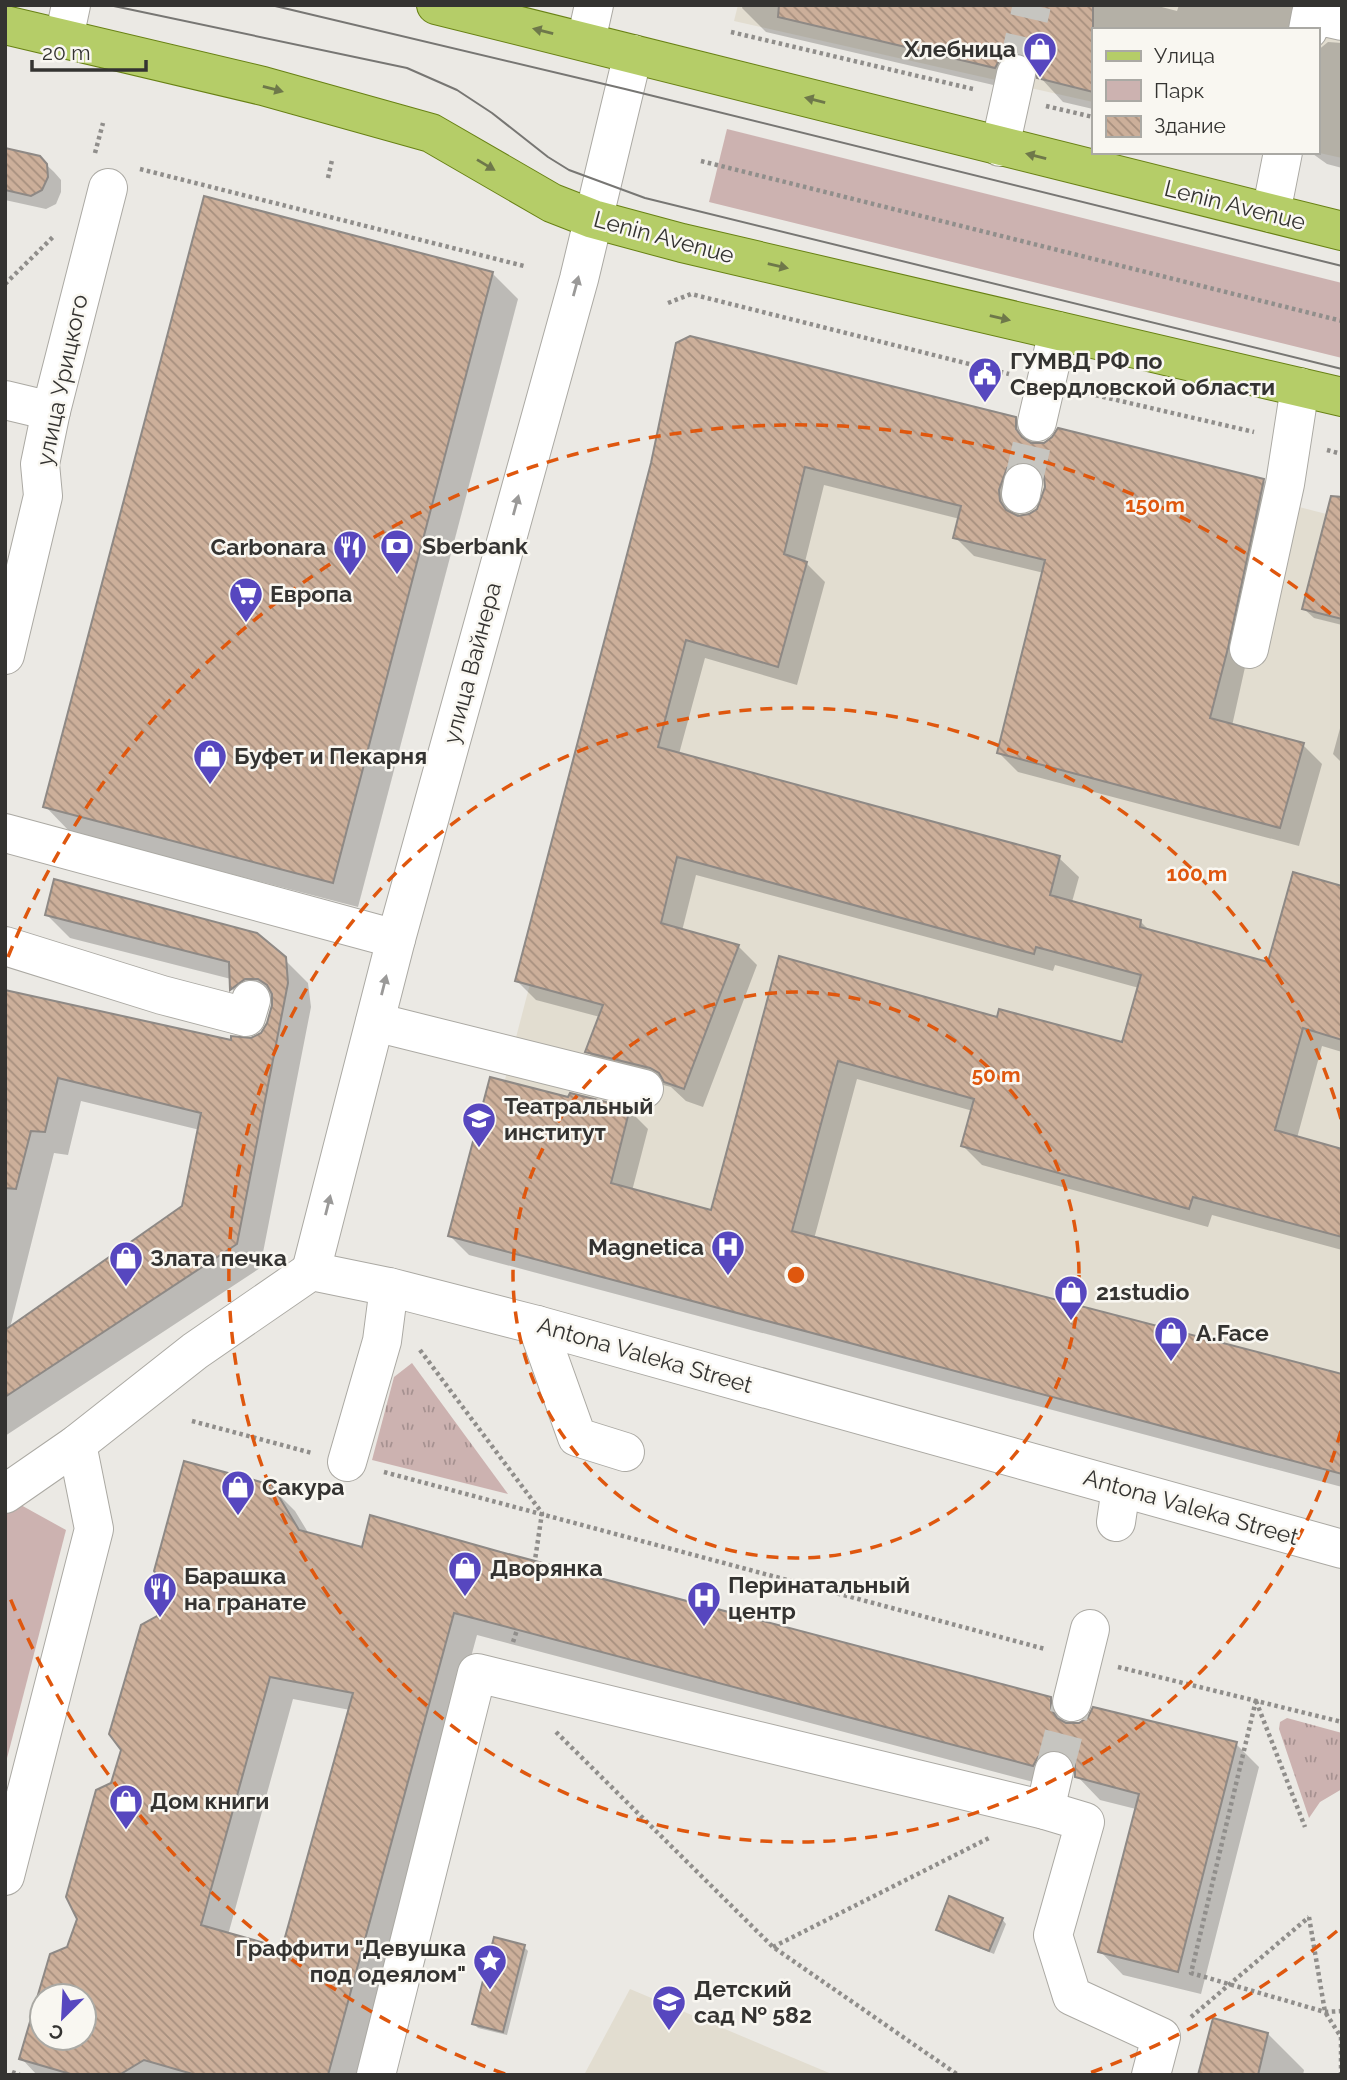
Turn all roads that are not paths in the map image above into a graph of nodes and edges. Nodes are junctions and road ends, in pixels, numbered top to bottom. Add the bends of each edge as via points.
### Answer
1 (436, 5) edge
2 (1342, 21) edge
3 (67, 22) edge
4 (590, 23) edge
5 (5, 25) edge
6 (1308, 28) edge
7 (633, 54) junction
8 (1014, 86) tunnel mouth
9 (1000, 147) junction
10 (1283, 154) edge
11 (108, 188) dead end
12 (1271, 213) junction
13 (593, 219) junction
14 (1342, 231) edge
15 (1058, 331) junction
16 (1300, 387) junction
17 (1342, 397) edge
18 (5, 400) edge
19 (51, 411) junction
20 (1037, 422) tunnel mouth
21 (1249, 649) dead end
22 (5, 655) edge
23 (5, 833) edge
24 (396, 939) junction
25 (5, 946) edge
26 (251, 1000) dead end
27 (375, 1022) junction
28 (644, 1089) dead end
29 (311, 1271) junction
30 (389, 1287) junction
31 (537, 1325) junction
32 (77, 1444) junction
33 (625, 1452) dead end
34 (346, 1462) road end
35 (5, 1494) edge
36 (1342, 1549) edge
37 (1087, 1644) road end
38 (1073, 1702) tunnel mouth
39 (1054, 1771) tunnel mouth
40 (1045, 1810) junction
41 (5, 1877) edge
42 (376, 2075) edge
43 (1151, 2075) edge

4 -> 1 main road, Lenin Avenue
2 - 6 street via 1311,15
3 - 5 main road, Lenin Avenue
3 -> 13 main road, Lenin Avenue via 263,86 431,133 552,203
4 - 7 main road, Lenin Avenue
9 -> 7 main road, Lenin Avenue
7 - 13 street, улица Вайнера
8 - 9 street
12 -> 9 main road, Lenin Avenue
10 - 12 street
11 - 19 street, улица Урицкого
12 - 14 main road, Lenin Avenue
13 -> 15 main road, Lenin Avenue
24 -> 13 street, улица Вайнера
15 - 16 main road, Lenin Avenue
15 - 20 street
16 - 17 main road, Lenin Avenue
16 - 21 street via 1285,484
18 - 19 street
19 - 22 street, улица Урицкого via 40,464 43,496
23 - 24 street
27 -> 24 street, улица Вайнера
25 - 26 street via 246,1017
27 - 28 street
29 -> 27 street, улица Вайнера
29 - 30 street, Antona Valeka Street
29 - 32 street via 195,1351
30 - 31 street, Antona Valeka Street
30 - 34 street via 382,1341
31 - 33 street via 577,1437
31 - 36 street, Antona Valeka Street via 1119,1505
32 - 35 street
32 - 41 street via 94,1529
37 - 38 street
39 - 40 street
40 - 42 street via 477,1673
40 - 43 street via 1084,1822 1053,1934 1072,1996 1161,2037

